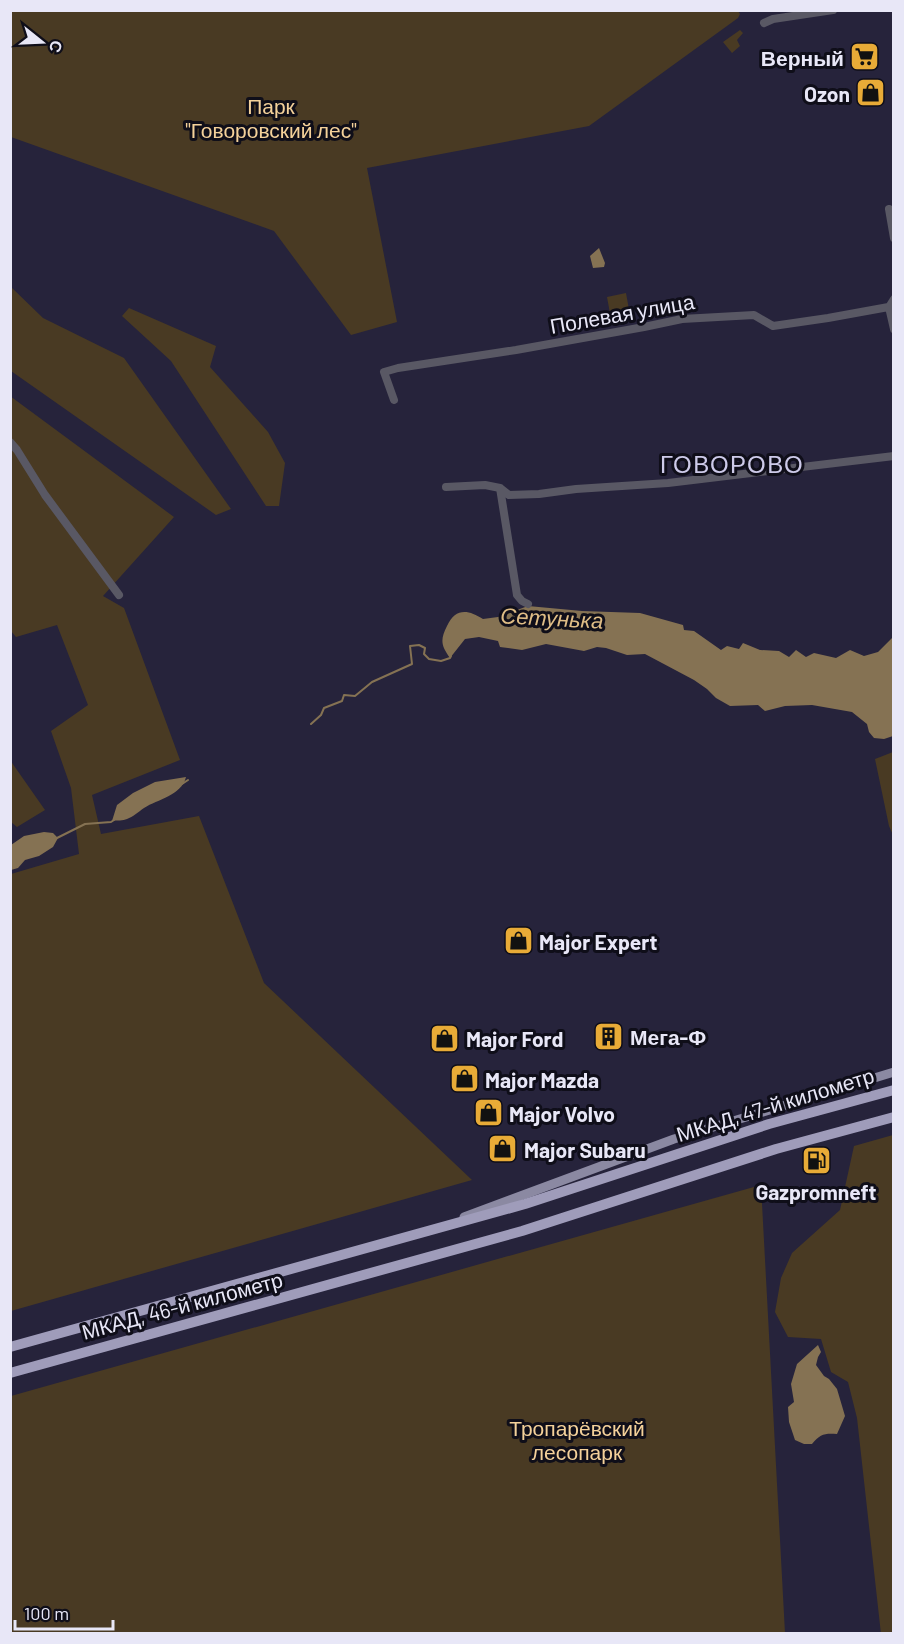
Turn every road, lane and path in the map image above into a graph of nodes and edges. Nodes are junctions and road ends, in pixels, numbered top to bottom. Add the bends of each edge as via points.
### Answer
1 (833, 10) edge
2 (764, 23) dead end
3 (889, 209) dead end
4 (894, 238) edge
5 (894, 299) edge
6 (891, 307) edge
7 (894, 329) edge
8 (394, 400) dead end
9 (10, 442) edge
10 (894, 456) edge
11 (446, 487) dead end
12 (500, 488) junction
13 (119, 595) dead end
14 (528, 604) dead end
15 (894, 1072) edge
16 (894, 1090) edge
17 (894, 1117) edge
18 (425, 1232) junction
19 (358, 1251) joint
20 (364, 1275) joint
21 (10, 1347) edge
22 (10, 1373) edge

1 - 2 street
3 - 4 street
5 - 6 street
6 - 7 street
6 - 8 street, Полевая улица via 773,326 754,315 682,319 398,368 384,372
9 - 13 street
10 - 12 street via 539,494 509,495
11 - 12 street
12 - 14 street via 517,596
15 - 18 main road via 674,1139
16 - 18 highway, МКАД, 47-й километр
17 - 20 highway, МКАД, 47-й километр via 776,1149 553,1222
18 - 19 highway, МКАД, 47-й километр
19 - 21 highway, МКАД, 46-й километр
20 - 22 highway, МКАД, 46-й километр

